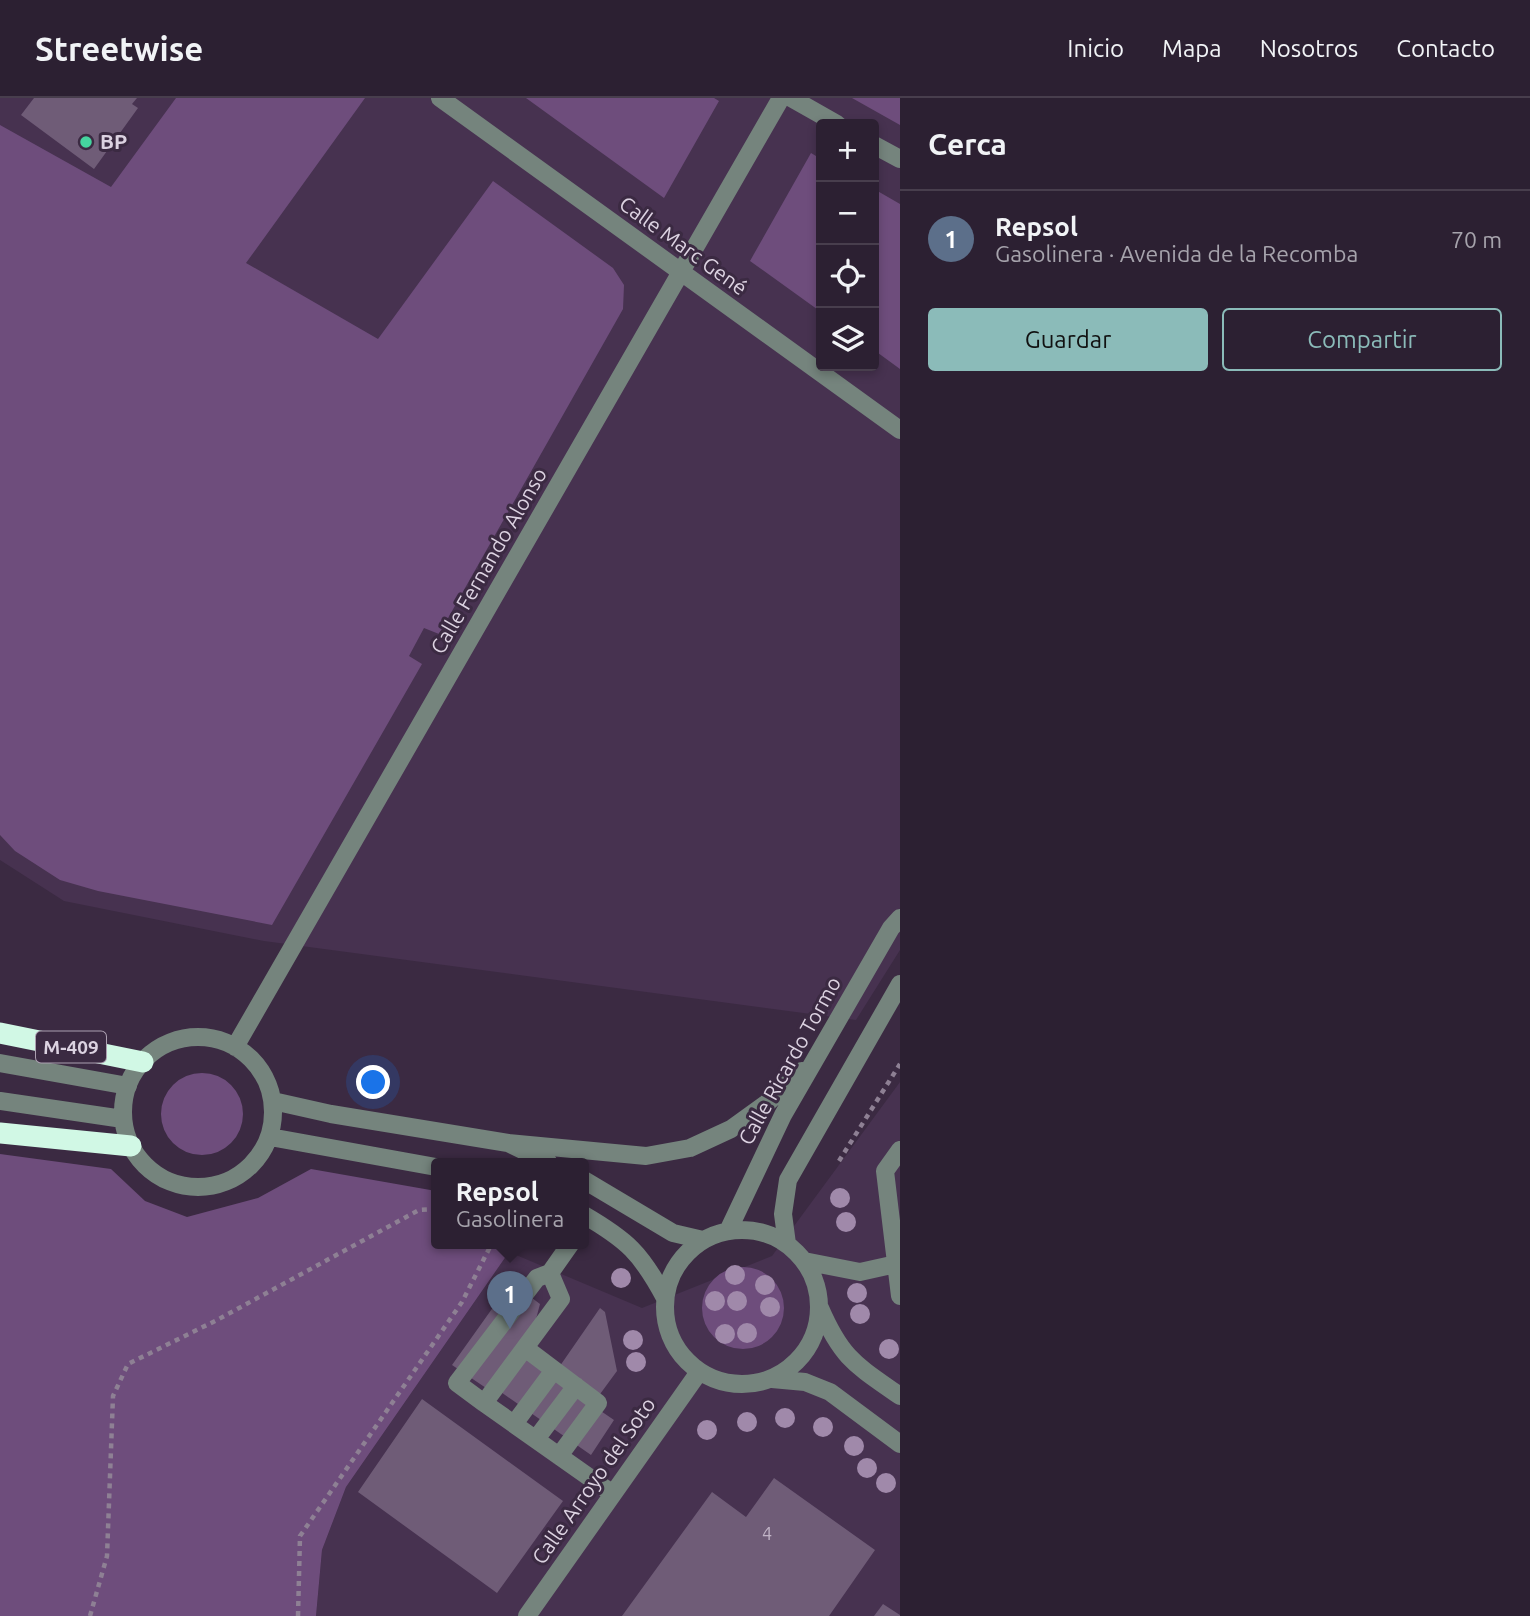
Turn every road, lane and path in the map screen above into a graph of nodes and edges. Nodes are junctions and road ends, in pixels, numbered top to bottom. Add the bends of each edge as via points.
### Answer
1 (440, 98) edge
2 (781, 98) edge
3 (790, 98) edge
4 (828, 119) edge
5 (879, 148) edge
6 (900, 159) edge
7 (682, 274) junction
8 (900, 430) edge
9 (900, 918) edge
10 (900, 984) edge
11 (0, 1033) edge
12 (235, 1047) junction
13 (815, 1059) junction
14 (143, 1062) junction
15 (0, 1063) edge
16 (900, 1064) edge
17 (128, 1086) junction
18 (0, 1101) edge
19 (273, 1101) junction
20 (123, 1119) junction
21 (0, 1133) edge
22 (270, 1137) junction
23 (508, 1143) junction
24 (131, 1146) junction
25 (900, 1150) edge
26 (539, 1158) edge
27 (839, 1161) dead end
28 (431, 1166) edge
29 (589, 1184) edge
30 (431, 1209) edge
31 (589, 1222) edge
32 (728, 1231) junction
33 (703, 1240) junction
34 (787, 1244) junction
35 (489, 1249) edge
36 (567, 1249) edge
37 (804, 1261) junction
38 (896, 1264) junction
39 (550, 1273) junction
40 (900, 1296) edge
41 (665, 1298) junction
42 (820, 1307) junction
43 (524, 1348) junction
44 (554, 1370) junction
45 (699, 1371) junction
46 (772, 1379) junction
47 (576, 1386) junction
48 (900, 1396) edge
49 (484, 1403) junction
50 (514, 1424) junction
51 (536, 1439) junction
52 (900, 1444) edge
53 (559, 1456) junction
54 (613, 1493) junction
55 (90, 1616) edge
56 (298, 1616) edge
57 (527, 1616) edge

1 - 7 street, Calle Marc Gené
2 - 7 street, Calle Fernando Alonso
3 - 4 street
5 - 6 street
7 - 8 street, Calle Marc Gené
7 - 12 street, Calle Fernando Alonso
9 - 13 street, Calle Ricardo Tormo
10 - 34 street via 789,1180 783,1214
11 - 14 highway, M-409
12 - 14 street via 211,1038 186,1038 162,1047
12 - 19 street via 260,1069
13 - 23 street via 740,1123 690,1148 646,1156
13 - 32 street, Calle Ricardo Tormo
14 - 17 street
15 - 17 street
16 - 27 path
17 - 20 street
18 - 20 street
19 - 22 street
19 - 23 street
20 - 24 street
21 - 24 highway
22 - 24 street via 257,1159 239,1176 215,1186 190,1187 166,1181 145,1166
22 - 28 street
23 - 26 street
25 - 38 street via 886,1171
29 - 33 street via 673,1233
30 - 55 path via 419,1210 128,1364 113,1396 107,1556
31 - 41 street via 622,1237 648,1266
32 - 33 street
32 - 34 street via 769,1234
33 - 41 street via 685,1255
34 - 37 street
35 - 56 path via 462,1302 300,1536
36 - 39 street
37 - 38 street via 860,1272
37 - 42 street
38 - 40 street
39 - 43 street via 561,1299
39 - 49 street via 537,1278 457,1383
41 - 45 street via 671,1339
42 - 46 street via 817,1329 807,1349 793,1366
42 - 48 street via 835,1341 851,1361
43 - 44 street
43 - 49 street
44 - 47 street
44 - 50 street
45 - 46 street via 722,1382
45 - 54 street, Calle Arroyo del Soto
46 - 52 street via 805,1382 830,1392
47 - 51 street
47 - 53 street via 598,1403
49 - 50 street
50 - 51 street
51 - 53 street
53 - 54 street
54 - 57 street, Calle Arroyo del Soto

